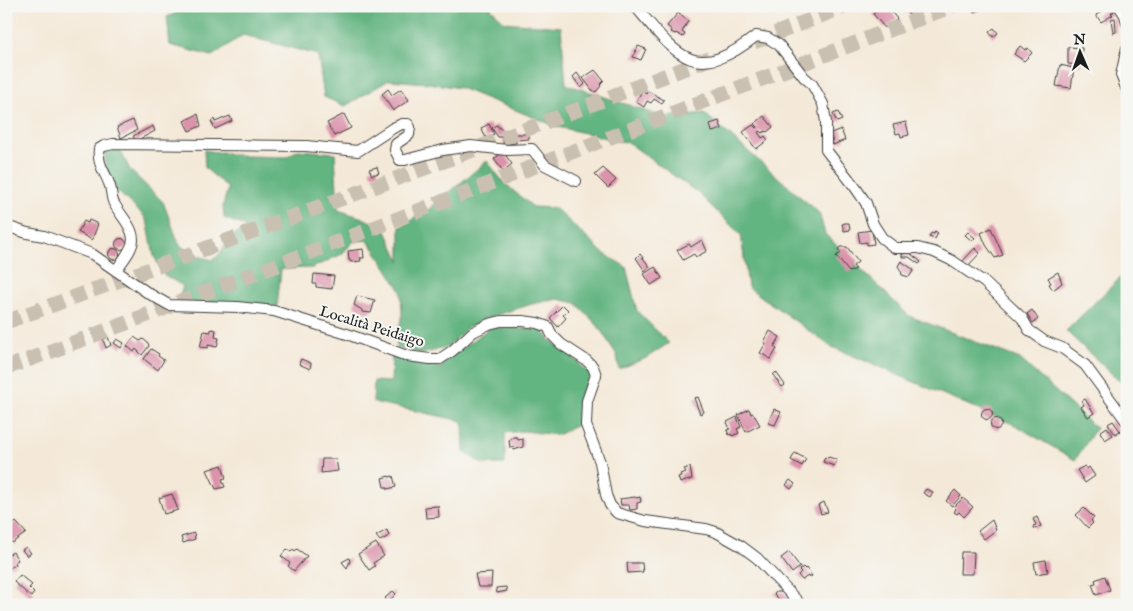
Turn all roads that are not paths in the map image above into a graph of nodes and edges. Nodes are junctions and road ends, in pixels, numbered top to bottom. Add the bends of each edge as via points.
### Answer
1 (635, 6) edge
2 (1119, 6) edge
3 (1127, 23) edge
4 (1127, 48) edge
5 (1127, 90) edge
6 (576, 181) dead end
7 (6, 226) edge
8 (116, 271) junction
9 (1127, 422) edge
10 (802, 605) edge

1 - 9 street via 676,51 698,62 725,56 756,36 768,38 779,45 812,84 823,104 826,150 866,203 872,224 882,238 895,248 934,252 984,282 1022,318 1029,330 1085,365
2 - 3 street
4 - 5 street via 1121,75
6 - 8 street via 545,165 532,149 471,146 400,160 396,144 409,135 408,124 393,128 358,151 348,152 306,146 113,144 99,149 98,155 110,185 113,204 127,222 133,239
7 - 8 street, Località Peidaigo via 66,242 92,254
8 - 10 street, Località Peidaigo via 169,305 274,311 407,356 430,359 440,359 488,324 523,321 548,327 552,336 587,361 596,375 587,401 586,425 600,462 610,506 617,513 646,521 716,532 763,563

